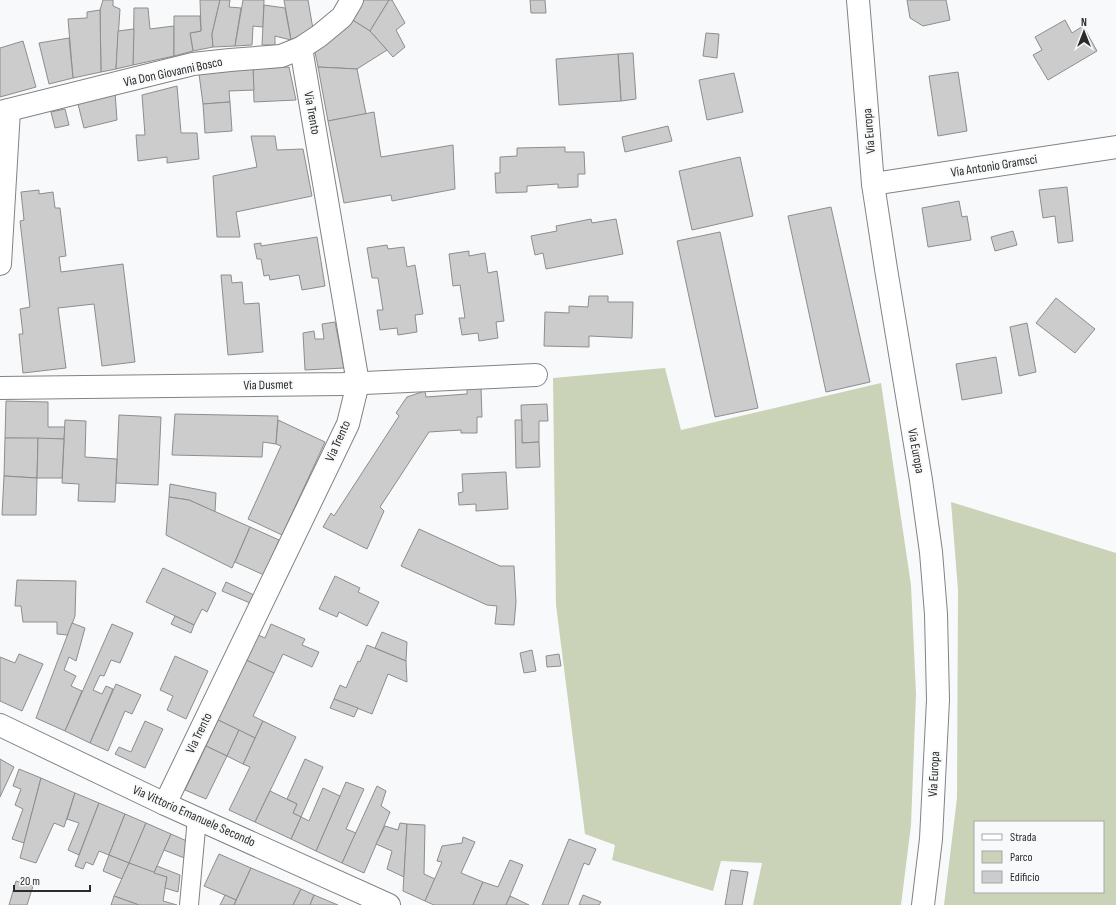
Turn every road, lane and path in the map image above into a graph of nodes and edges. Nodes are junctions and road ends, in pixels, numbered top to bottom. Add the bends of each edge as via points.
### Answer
1 (352, 0) edge
2 (858, 0) edge
3 (301, 48) junction
4 (5, 111) edge
5 (1116, 147) edge
6 (873, 184) junction
7 (0, 264) edge
8 (536, 375) dead end
9 (358, 383) junction
10 (0, 388) edge
11 (0, 725) edge
12 (165, 804) junction
13 (197, 818) junction
14 (189, 905) edge
15 (389, 905) edge
16 (923, 905) edge

1 - 3 street, Via Don Giovanni Bosco via 342,17
2 - 6 street, Via Europa
3 - 4 street, Via Don Giovanni Bosco via 281,56 193,64
3 - 9 street, Via Trento
4 - 7 street
5 - 6 street, Via Antonio Gramsci
6 - 16 street, Via Europa via 921,480 936,614 938,700 931,839
8 - 9 street, Via Dusmet
9 - 10 street, Via Dusmet
9 - 12 street, Via Trento via 348,424
11 - 12 street, Via Vittorio Emanuele Secondo
12 - 13 street, Via Vittorio Emanuele Secondo
13 - 14 street
13 - 15 street, Via Vittorio Emanuele Secondo

